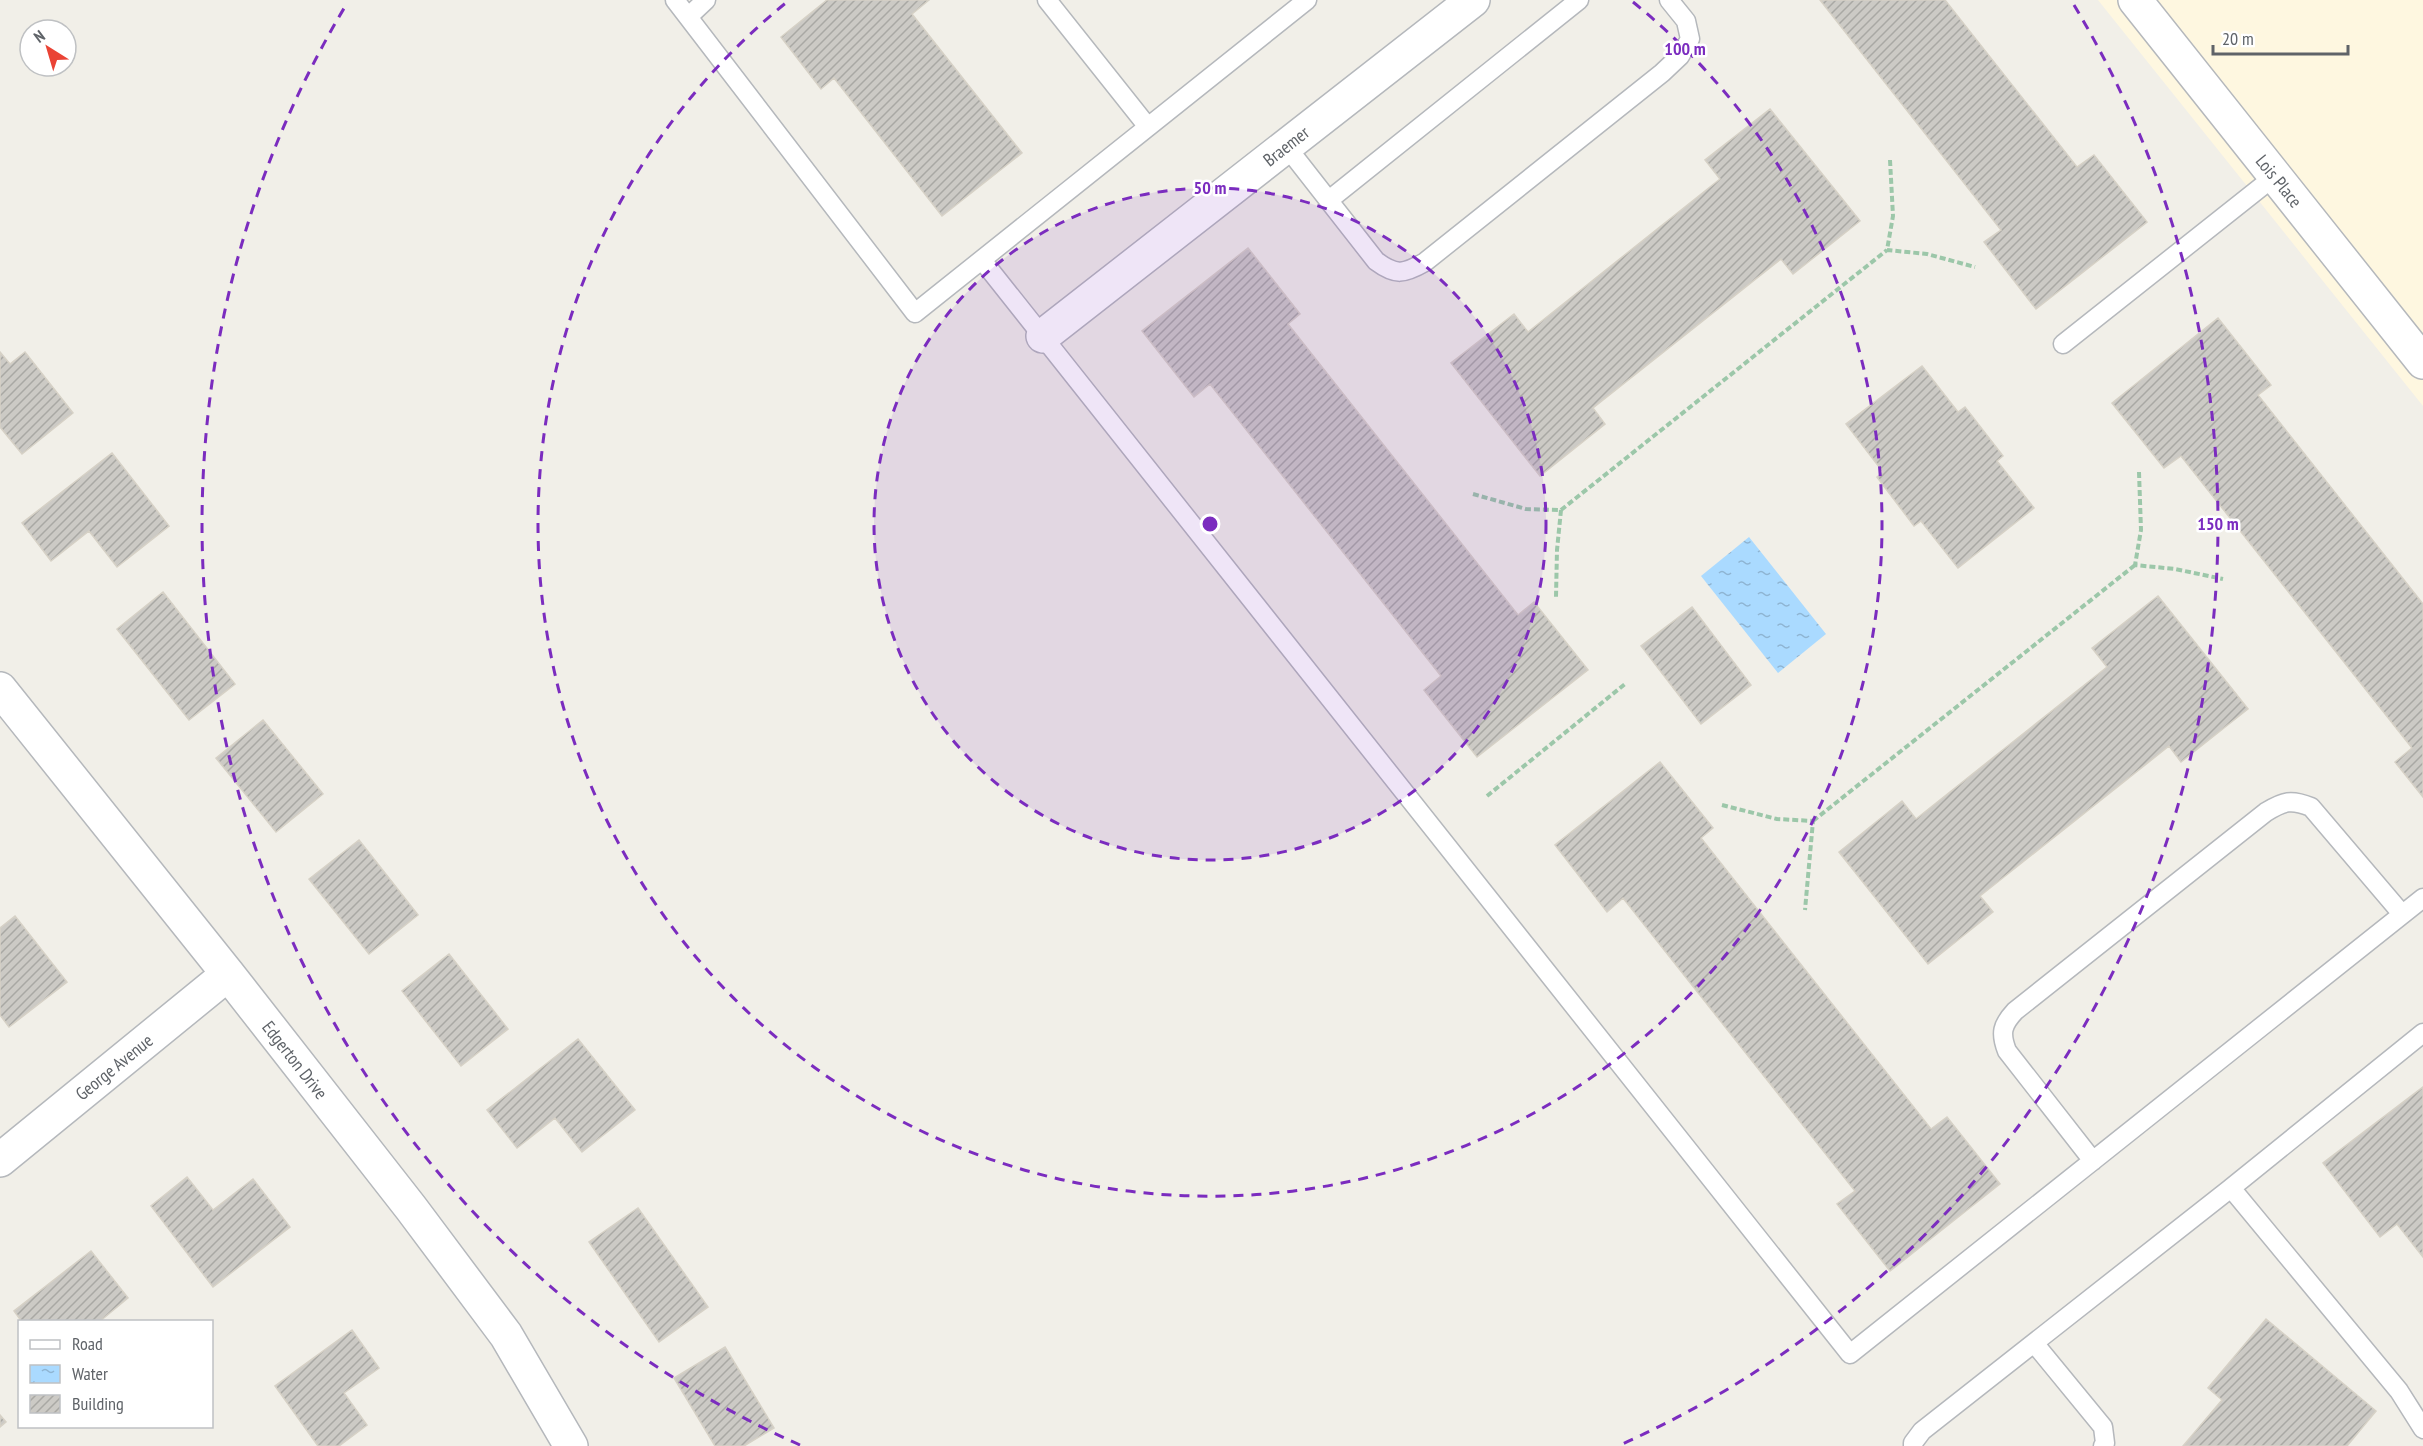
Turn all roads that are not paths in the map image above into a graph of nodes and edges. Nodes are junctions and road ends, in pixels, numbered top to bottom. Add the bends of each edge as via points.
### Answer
1 (675, 0) edge
2 (706, 0) edge
3 (1047, 0) edge
4 (1307, 0) edge
5 (1473, 0) edge
6 (1579, 0) edge
7 (1670, 0) edge
8 (2135, 0) edge
9 (688, 17) junction
10 (1148, 127) junction
11 (1286, 146) junction
12 (2275, 176) junction
13 (1329, 201) junction
14 (982, 260) junction
15 (1043, 336) junction
16 (2063, 344) dead end
17 (2423, 362) edge
18 (0, 689) edge
19 (2423, 897) edge
20 (2402, 914) junction
21 (228, 974) junction
22 (2423, 1033) edge
23 (0, 1160) edge
24 (2093, 1161) junction
25 (2231, 1188) junction
26 (2034, 1343) junction
27 (2423, 1429) edge
28 (571, 1446) edge
29 (1913, 1446) edge
30 (2103, 1446) edge

1 - 9 lane
2 - 9 lane
3 - 10 lane
4 - 10 lane
5 - 11 street, Braemer
6 - 13 lane
7 - 13 lane via 1686,21 1690,39 1680,56 1425,262 1407,272 1388,270 1376,261
8 - 12 street, Lois Place
9 - 14 lane via 915,314
10 - 14 lane
11 - 13 lane
11 - 15 street, Braemer
12 - 16 lane
12 - 17 street, Lois Place
14 - 15 lane
15 - 24 lane via 1851,1354
18 - 21 street, Edgerton Drive
19 - 20 lane
20 - 24 lane
20 - 24 lane via 2311,807 2296,801 2280,803 2015,1011 2005,1022 2002,1039 2007,1052
21 - 23 street, George Avenue
21 - 28 street, Edgerton Drive via 506,1335
22 - 25 lane
25 - 26 lane
25 - 27 lane via 2399,1391
26 - 29 lane via 1922,1431
26 - 30 lane via 2103,1427

